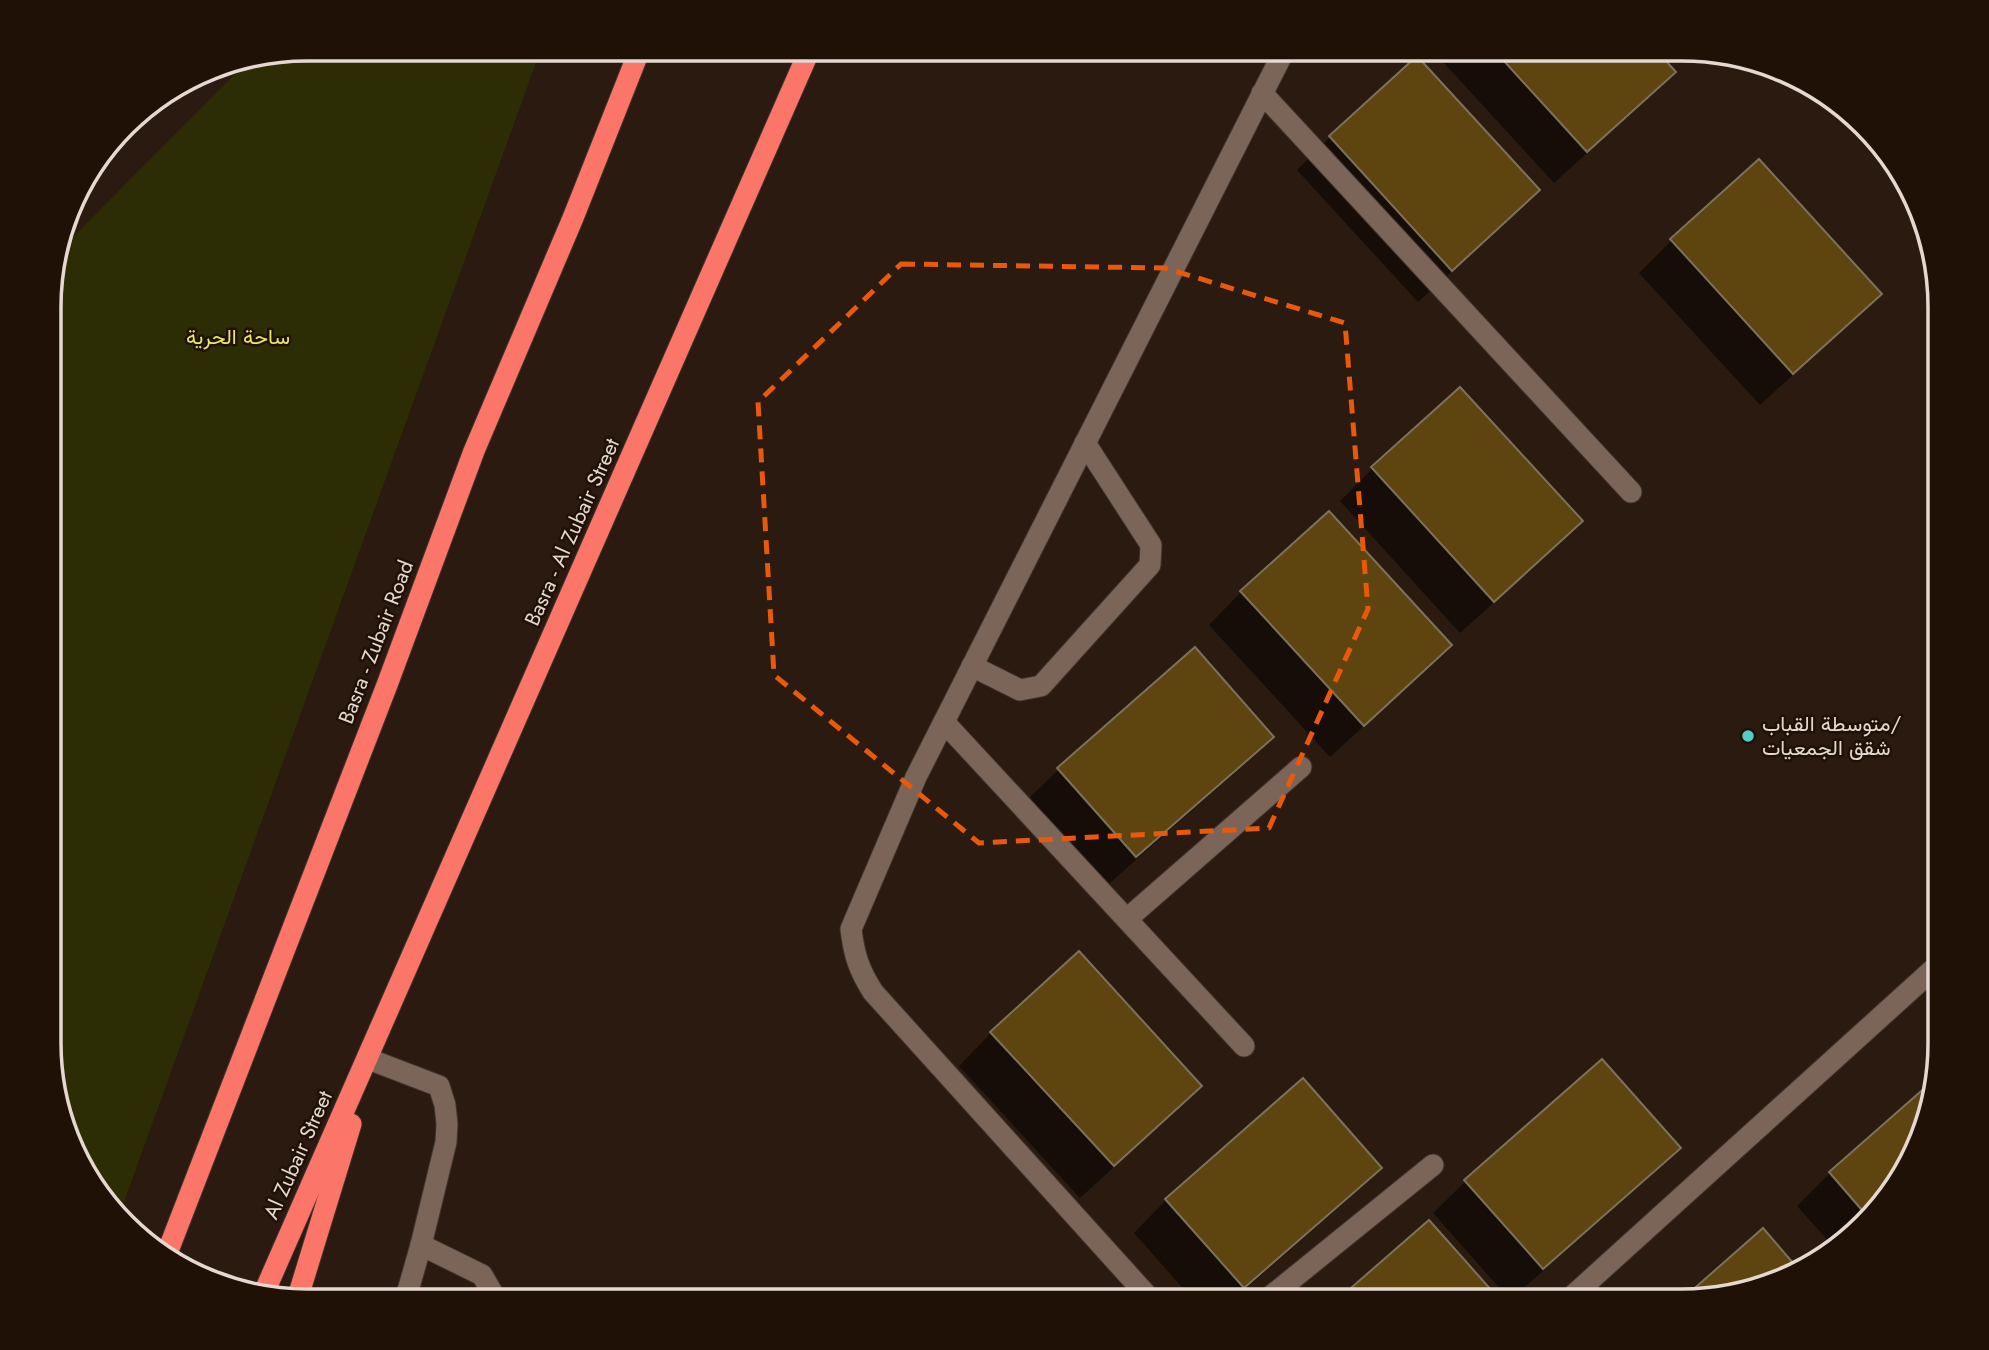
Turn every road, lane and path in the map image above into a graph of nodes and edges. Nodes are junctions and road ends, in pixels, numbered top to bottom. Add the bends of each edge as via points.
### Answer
1 (1279, 61) edge
2 (635, 62) edge
3 (804, 62) edge
4 (1262, 93) junction
5 (1085, 443) junction
6 (1631, 492) dead end
7 (972, 666) junction
8 (944, 722) junction
9 (1301, 767) dead end
10 (1127, 919) junction
11 (1928, 975) edge
12 (378, 1035) junction
13 (1244, 1046) dead end
14 (370, 1060) junction
15 (1433, 1165) dead end
16 (421, 1245) junction
17 (170, 1247) edge
18 (267, 1286) edge
19 (1142, 1288) edge
20 (1281, 1288) edge
21 (1581, 1288) edge
22 (300, 1289) edge
23 (408, 1289) edge
24 (490, 1289) edge

1 - 4 street
2 - 17 highway, Basra - Zubair Road via 474,451
3 - 12 highway, Basra - Al Zubair Street
4 - 5 street
4 - 6 street
5 - 7 street
5 - 7 street via 1151,545 1150,565 1041,686 1020,690
7 - 8 street
8 - 10 street
8 - 19 street via 850,929 860,972 873,992
9 - 10 street
10 - 13 street
11 - 21 street
12 - 14 highway
12 - 18 highway, Al Zubair Street
14 - 16 street via 439,1086 445,1105 446,1142
14 - 22 highway
15 - 20 street
16 - 23 street
16 - 24 street via 482,1275

